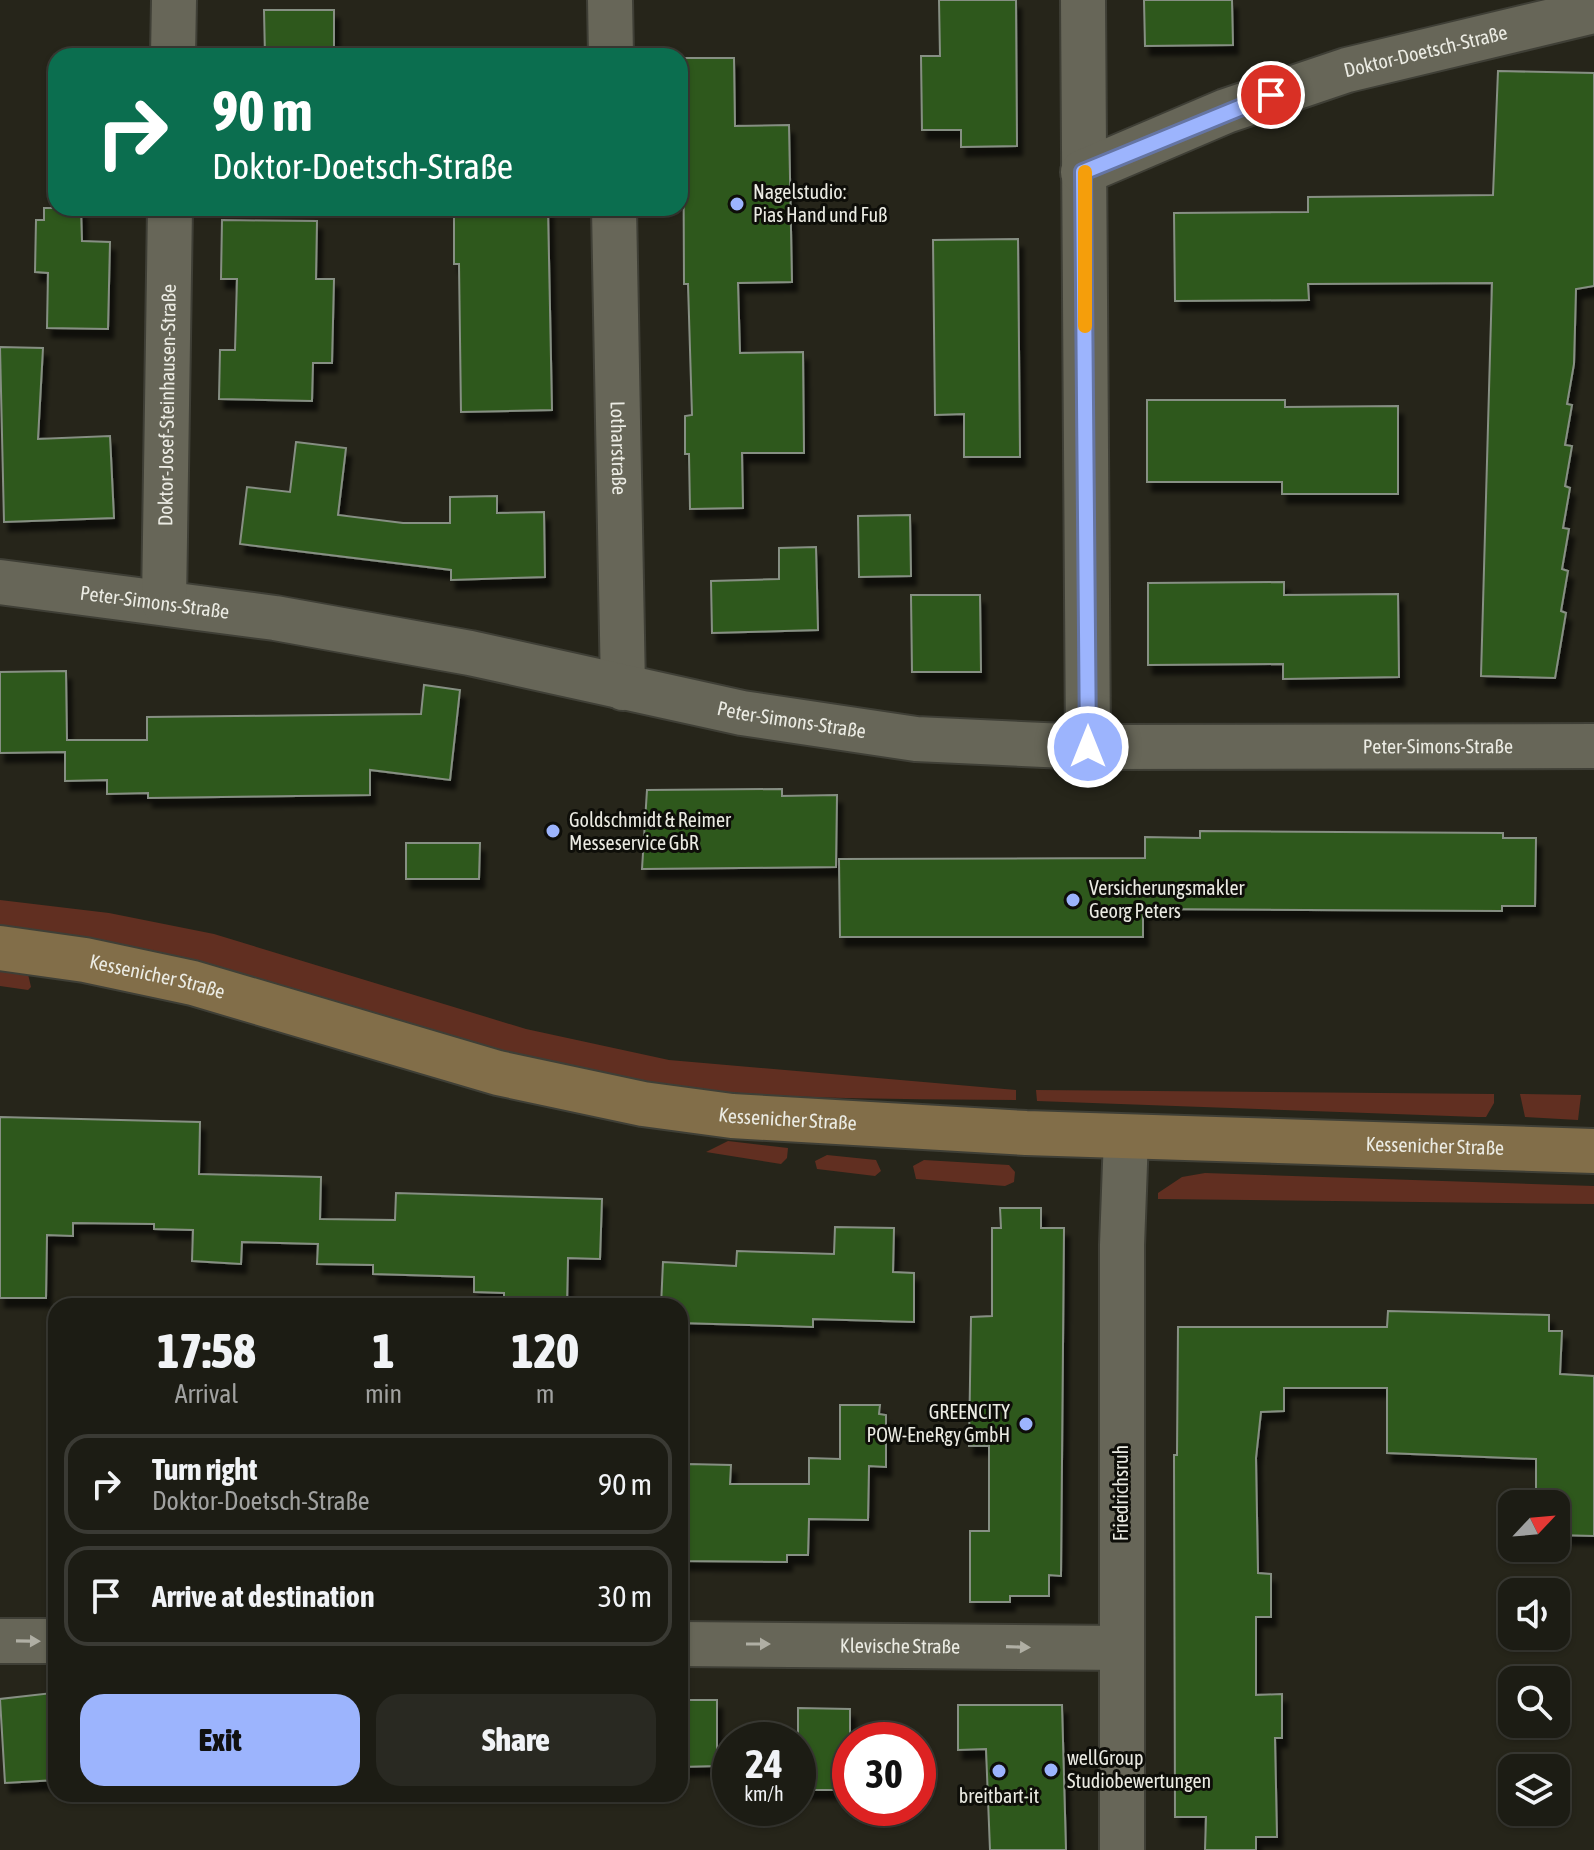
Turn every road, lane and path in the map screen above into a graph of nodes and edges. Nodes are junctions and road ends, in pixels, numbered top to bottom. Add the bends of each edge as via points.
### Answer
1 (174, 0) edge
2 (610, 0) edge
3 (1083, 0) edge
4 (1594, 11) edge
5 (173, 48) edge
6 (611, 48) edge
7 (1083, 172) junction
8 (170, 216) edge
9 (614, 216) edge
10 (0, 582) edge
11 (164, 603) junction
12 (623, 688) junction
13 (1594, 746) edge
14 (1088, 747) junction
15 (0, 948) edge
16 (1126, 1137) junction
17 (1594, 1151) edge
18 (0, 1641) edge
19 (48, 1641) edge
20 (688, 1644) edge
21 (1121, 1648) junction
22 (1122, 1850) edge

1 - 5 street
2 - 6 street
3 - 7 street
4 - 7 street, Doktor-Doetsch-Straße via 1347,70 1226,111
7 - 14 street
8 - 11 street, Doktor-Josef-Steinhausen-Straße
9 - 12 street, Lotharstraße
10 - 11 street, Peter-Simons-Straße
11 - 12 street, Peter-Simons-Straße via 364,633
12 - 14 street, Peter-Simons-Straße via 742,713 916,739
13 - 14 street, Peter-Simons-Straße
15 - 16 main road, Kessenicher Straße via 193,983 498,1073 643,1104 732,1116
16 - 17 main road, Kessenicher Straße
16 - 21 street, Friedrichsruh
18 -> 19 street
20 -> 21 street, Klevische Straße
21 - 22 street, Friedrichsruh

